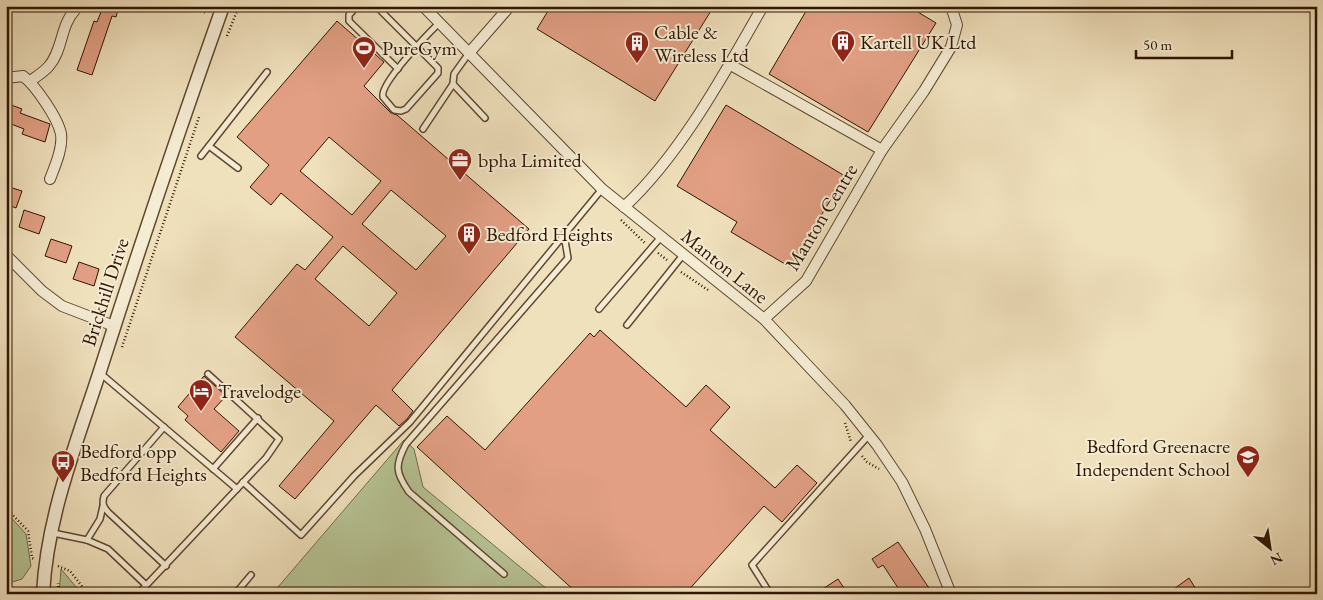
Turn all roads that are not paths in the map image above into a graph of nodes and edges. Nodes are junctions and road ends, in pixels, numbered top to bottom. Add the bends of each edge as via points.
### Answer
1 (358, 6) edge
2 (376, 6) edge
3 (423, 6) edge
4 (510, 6) edge
5 (763, 6) edge
6 (951, 6) edge
7 (75, 10) dead end
8 (221, 11) edge
9 (439, 23) junction
10 (418, 46) junction
11 (469, 53) junction
12 (729, 64) junction
13 (398, 69) junction
14 (267, 72) dead end
15 (6, 78) edge
16 (30, 82) junction
17 (453, 84) junction
18 (485, 118) dead end
19 (423, 129) dead end
20 (210, 146) junction
21 (882, 150) junction
22 (201, 156) dead end
23 (238, 168) dead end
24 (50, 179) dead end
25 (602, 189) junction
26 (624, 208) junction
27 (564, 235) junction
28 (661, 237) junction
29 (6, 255) edge
30 (683, 255) junction
31 (599, 309) dead end
32 (764, 320) junction
33 (627, 325) dead end
34 (114, 326) junction
35 (99, 373) junction
36 (208, 374) dead end
37 (258, 418) junction
38 (164, 427) junction
39 (869, 435) junction
40 (213, 469) junction
41 (243, 482) junction
42 (237, 489) junction
43 (103, 506) junction
44 (50, 533) junction
45 (87, 540) junction
46 (166, 566) junction
47 (504, 574) dead end
48 (251, 575) dead end
49 (146, 585) junction
50 (769, 592) dead end
51 (43, 593) edge
52 (28, 594) edge
53 (138, 594) edge
54 (235, 594) edge
55 (951, 594) edge

1 - 13 lane via 349,14 349,21
2 - 10 lane
3 - 9 street, Manton Lane
4 - 11 street
5 - 12 street
6 - 21 street, Manton Centre via 956,26 951,47
7 - 16 street via 66,19 49,66
8 - 34 street, Brickhill Drive
9 - 10 lane
9 - 11 street, Manton Lane
10 - 13 lane
10 - 13 lane via 438,68 438,73 401,111 394,110 382,93
11 - 17 lane via 454,74
11 - 25 street, Manton Lane
12 - 21 street, Manton Centre
12 - 26 street via 661,169
14 - 20 lane
15 - 16 street via 23,76
16 - 24 street via 61,134 60,149
17 - 18 lane
17 - 19 lane
20 - 22 lane
20 - 23 lane
21 - 32 street, Manton Centre via 806,281
25 - 26 street, Manton Lane
25 - 27 lane
26 - 28 street, Manton Lane
27 - 41 lane via 420,411 354,476 301,535
27 - 47 lane via 568,258 406,444 397,460 398,476 409,492
28 - 30 street, Manton Lane
28 - 31 lane
29 - 34 street via 62,306
30 - 32 street, Manton Lane
30 - 33 lane
32 - 39 street, Manton Lane via 845,405
34 - 35 street, Brickhill Drive
35 - 38 lane
35 - 44 street, Brickhill Drive via 74,446
36 - 37 lane
37 - 40 lane
37 - 41 lane via 279,439
38 - 40 lane
38 - 43 lane via 104,496
39 - 50 lane via 752,564
39 - 55 street, Manton Lane via 902,482
40 - 42 lane
41 - 42 lane
42 - 46 lane
43 - 45 lane via 100,519
43 - 46 lane
44 - 45 lane
44 - 51 street, Brickhill Drive
45 - 49 lane via 108,550
46 - 49 lane
48 - 54 lane
49 - 53 lane
51 - 52 street

